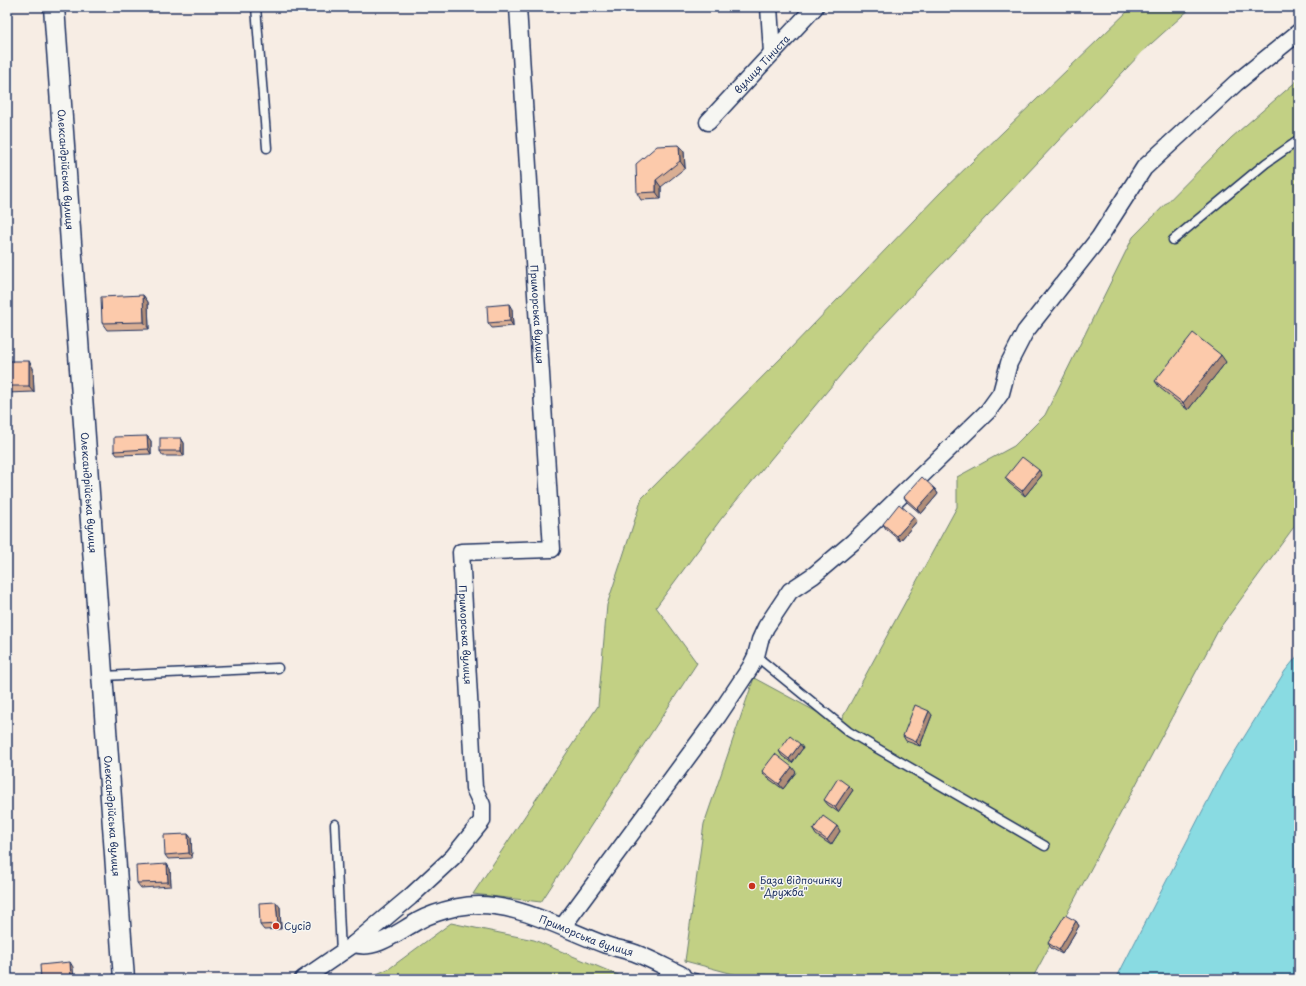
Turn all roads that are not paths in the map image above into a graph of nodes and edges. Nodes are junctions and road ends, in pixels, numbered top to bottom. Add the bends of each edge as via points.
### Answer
1 (54, 7) edge
2 (256, 7) edge
3 (518, 7) edge
4 (769, 7) edge
5 (815, 7) edge
6 (1299, 32) edge
7 (772, 53) junction
8 (708, 122) dead end
9 (1299, 140) edge
10 (267, 148) dead end
11 (1174, 240) dead end
12 (756, 656) junction
13 (278, 668) dead end
14 (102, 676) junction
15 (335, 824) dead end
16 (1044, 846) dead end
17 (563, 926) junction
18 (354, 944) junction
19 (341, 953) junction
20 (682, 975) joint
21 (124, 979) edge
22 (303, 979) edge
23 (698, 979) edge

1 - 14 street, Олександрійська вулиця
2 - 10 lane
3 - 18 street, Приморська вулиця via 552,549 461,552 474,788 482,805 482,821 453,857 405,902
4 - 7 street
5 - 7 street, вулиця Тіниста
6 - 12 street via 1236,83 1144,168 1099,238 1025,332 995,402 885,513 814,575 790,591 766,627
7 - 8 street, вулиця Тіниста
9 - 11 lane via 1266,163
12 - 16 lane via 849,732
12 - 17 street via 718,716
13 - 14 lane
14 - 21 street, Олександрійська вулиця
15 - 19 lane
17 - 18 street, Приморська вулиця via 501,907 458,907 419,920 364,947
17 - 20 street, Приморська вулиця
18 - 19 street
19 - 22 street
20 - 23 lane

